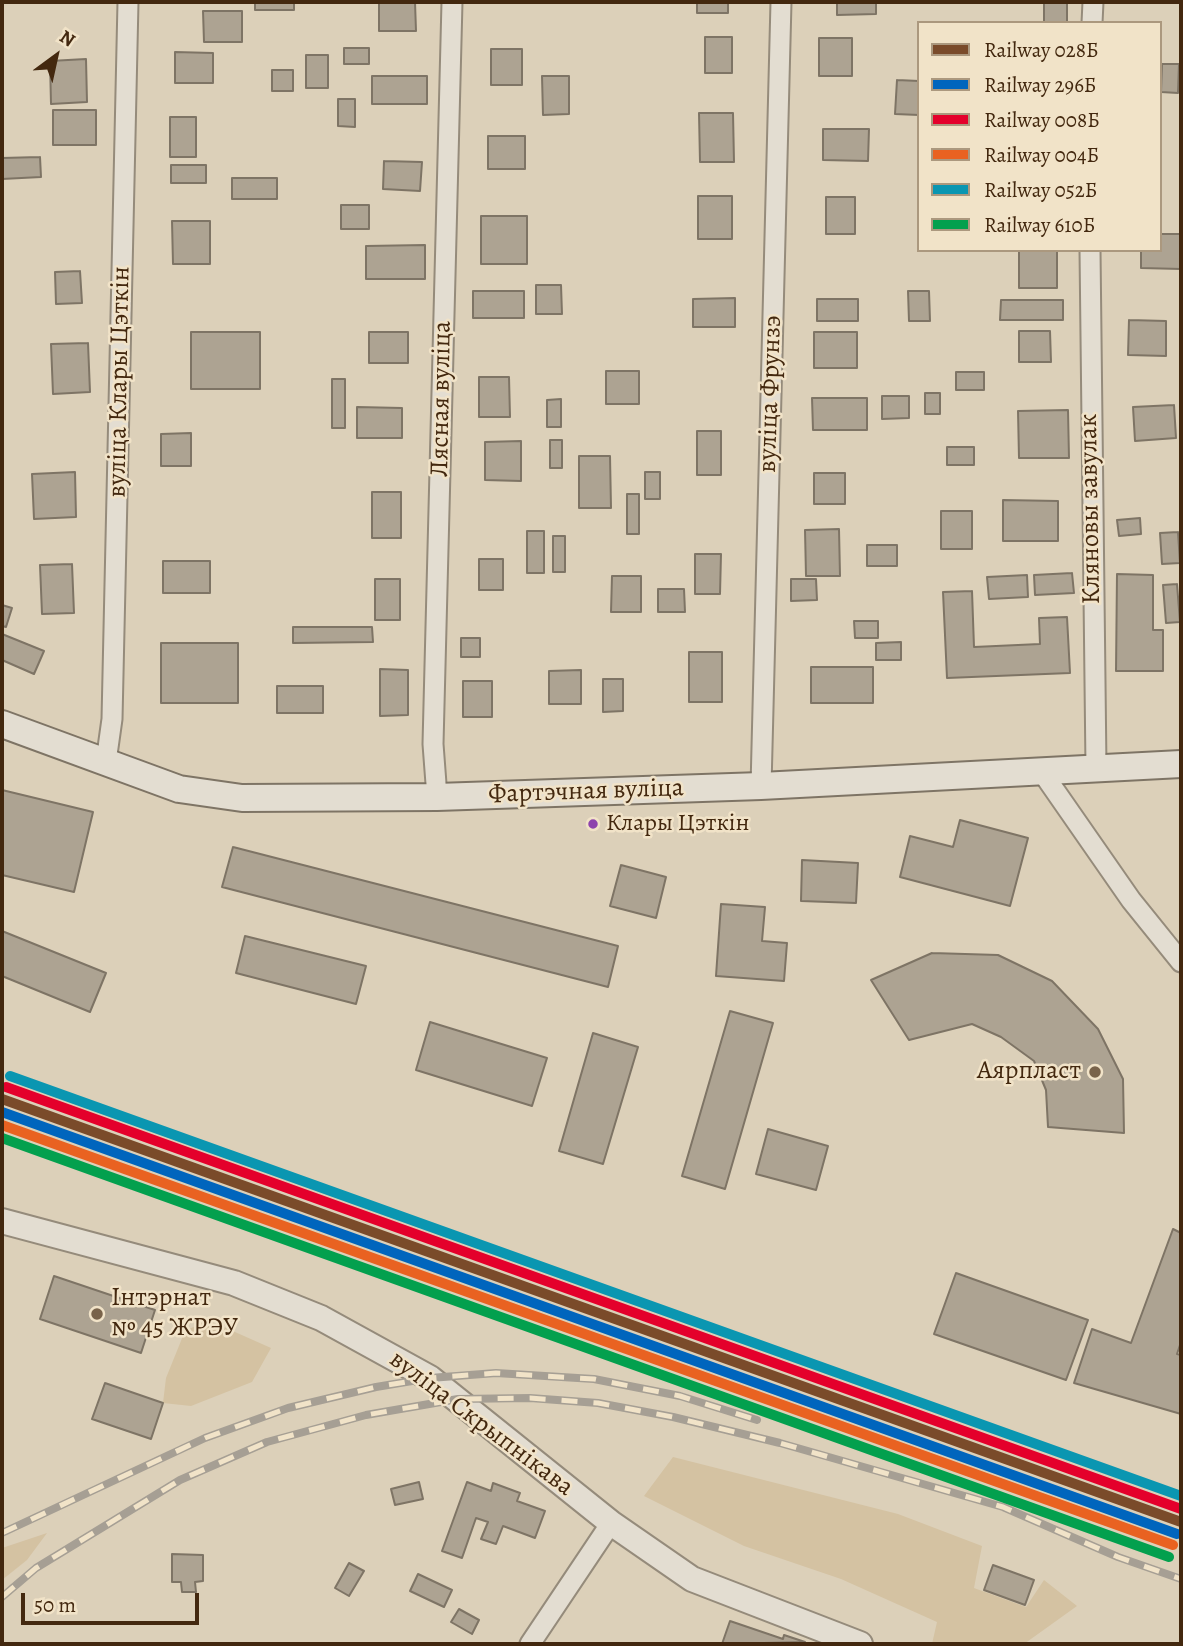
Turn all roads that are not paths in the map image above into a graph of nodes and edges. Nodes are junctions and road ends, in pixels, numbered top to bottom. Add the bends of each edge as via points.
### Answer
1 (128, 2) edge
2 (452, 2) edge
3 (781, 2) edge
4 (1093, 2) edge
5 (1092, 21) edge
6 (1090, 252) edge
7 (2, 724) edge
8 (106, 761) junction
9 (1181, 764) edge
10 (1096, 768) junction
11 (1042, 772) junction
12 (761, 786) junction
13 (437, 797) junction
14 (1181, 962) edge
15 (2, 1221) edge
16 (611, 1523) junction
17 (530, 1644) edge
18 (860, 1644) edge

1 - 8 street, вуліца Клары Цэткін via 112,719
2 - 13 street, Лясная вуліца via 433,744
3 - 12 street, вуліца Фрунзэ
4 - 5 street
6 - 10 street, Кляновы завулак
7 - 8 main road, Фартэчная вуліца
8 - 13 main road, Фартэчная вуліца via 179,789 242,798
9 - 10 main road, Фартэчная вуліца
10 - 11 main road, Фартэчная вуліца
11 - 12 main road, Фартэчная вуліца
11 - 14 street via 1131,900
12 - 13 main road, Фартэчная вуліца
15 - 16 street, вуліца Скрыпнікава via 234,1283 351,1332 430,1378
16 - 17 street
16 - 18 street, вуліца Скрыпнікава via 692,1579

